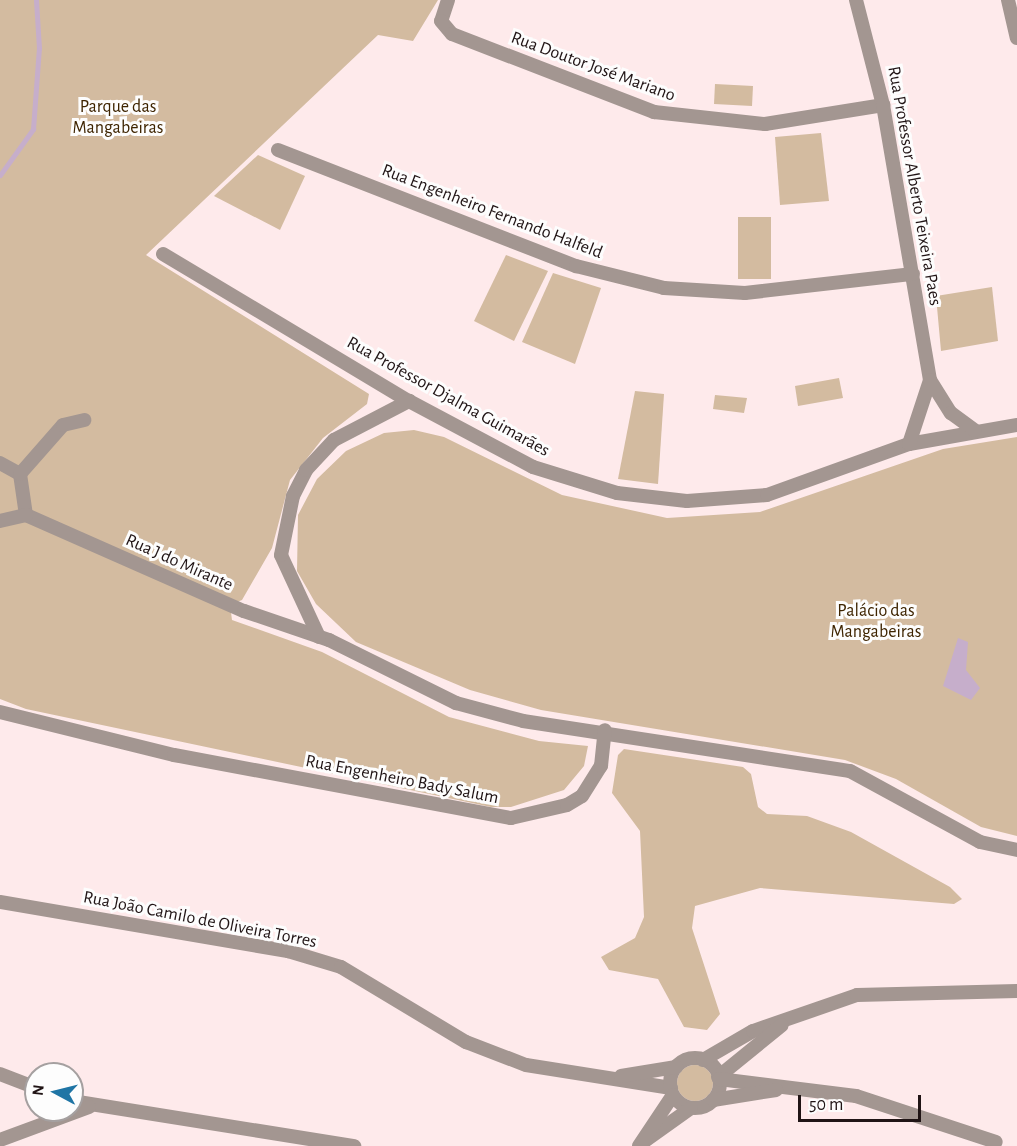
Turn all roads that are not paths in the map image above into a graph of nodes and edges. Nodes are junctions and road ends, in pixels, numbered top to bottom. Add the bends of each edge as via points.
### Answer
1 (448, 0) edge
2 (856, 0) edge
3 (1008, 0) edge
4 (1017, 38) edge
5 (883, 105) junction
6 (278, 150) dead end
7 (163, 254) dead end
8 (913, 274) junction
9 (930, 380) junction
10 (409, 400) junction
11 (84, 420) dead end
12 (1017, 425) edge
13 (974, 430) junction
14 (909, 444) junction
15 (0, 463) edge
16 (20, 474) junction
17 (26, 515) junction
18 (0, 521) edge
19 (319, 637) junction
20 (0, 712) edge
21 (605, 730) junction
22 (1017, 850) edge
23 (0, 902) edge
24 (1017, 991) edge
25 (791, 1017) junction
26 (704, 1060) junction
27 (676, 1067) junction
28 (0, 1074) edge
29 (619, 1076) junction
30 (719, 1078) junction
31 (24, 1083) edge
32 (793, 1087) junction
33 (672, 1092) junction
34 (713, 1100) junction
35 (84, 1105) edge
36 (89, 1107) junction
37 (691, 1108) junction
38 (0, 1140) edge
39 (321, 1142) edge
40 (996, 1142) dead end
41 (642, 1144) edge
42 (354, 1146) edge

1 - 5 street, Rua Doutor José Mariano via 441,21 452,34 674,116 765,124
2 - 5 street, Rua Professor Alberto Teixeira Paes
3 - 4 street
5 - 8 street, Rua Professor Alberto Teixeira Paes
6 - 8 street, Rua Engenheiro Fernando Halfeld via 576,266 664,288 745,294
7 - 10 street, Rua Professor Djalma Guimarães
8 - 9 street, Rua Professor Alberto Teixeira Paes
9 - 13 street via 951,413
9 - 14 street
10 - 14 street, Rua Professor Djalma Guimarães via 543,470 617,493 687,501 767,495
10 - 19 street via 334,440 306,470 293,496 281,555
11 - 16 street via 63,425
12 - 13 street, Rua Professor Djalma Guimarães
13 - 14 street, Rua Professor Djalma Guimarães
15 - 16 street
16 - 17 street
17 - 18 street
17 - 19 street, Rua J do Mirante via 244,611
19 - 21 street, Rua J do Mirante via 456,703 523,721
20 - 21 street, Rua Engenheiro Bady Salum via 174,755 511,818 567,805 582,796 601,766
21 - 22 street via 850,771 980,842
23 - 29 street, Rua João Camilo de Oliveira Torres via 288,951 341,967 466,1042 526,1065
24 - 25 street via 857,995
25 - 26 street via 736,1039
25 - 30 street
26 - 27 street via 688,1059
26 - 30 street
27 - 29 street, Rua João Camilo de Oliveira Torres
27 - 33 street
28 - 31 street
29 - 33 street, Rua João Camilo de Oliveira Torres
30 - 32 street
30 - 34 street
32 - 34 street
32 - 40 street via 856,1096
33 - 37 street
33 - 41 street
34 - 37 street
35 - 36 street
36 - 38 street
36 - 39 street
37 - 41 street
39 - 42 street

